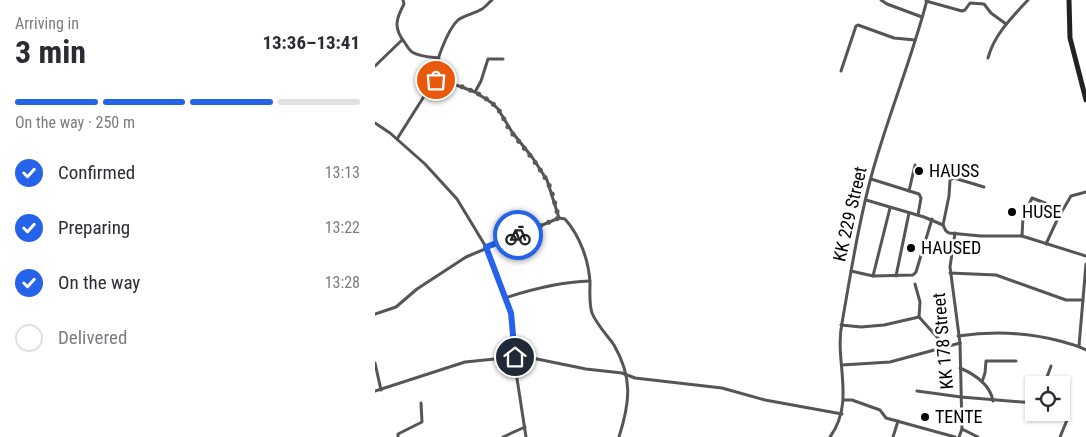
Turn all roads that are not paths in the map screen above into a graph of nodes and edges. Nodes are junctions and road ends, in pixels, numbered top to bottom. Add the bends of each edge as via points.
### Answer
1 (404, 0) edge
2 (492, 0) edge
3 (881, 0) edge
4 (1027, 0) edge
5 (1069, 0) edge
6 (926, 1) edge
7 (922, 17) junction
8 (1006, 24) junction
9 (402, 40) junction
10 (915, 40) junction
11 (439, 58) junction
12 (988, 58) dead end
13 (503, 59) dead end
14 (375, 66) edge
15 (841, 71) dead end
16 (435, 79) junction
17 (475, 92) junction
18 (1086, 100) edge
19 (375, 123) edge
20 (397, 139) junction
21 (915, 165) dead end
22 (871, 179) junction
23 (984, 187) dead end
24 (909, 191) junction
25 (1086, 192) edge
26 (866, 200) junction
27 (890, 208) junction
28 (909, 213) junction
29 (1060, 213) junction
30 (918, 215) junction
31 (559, 218) junction
32 (932, 219) junction
33 (943, 225) junction
34 (955, 233) junction
35 (1022, 236) junction
36 (1046, 244) junction
37 (486, 247) junction
38 (1086, 256) edge
39 (1086, 264) edge
40 (851, 271) junction
41 (950, 273) junction
42 (873, 276) junction
43 (896, 276) junction
44 (590, 281) junction
45 (915, 284) dead end
46 (505, 298) junction
47 (1083, 300) junction
48 (375, 314) edge
49 (919, 317) junction
50 (841, 325) junction
51 (958, 336) junction
52 (959, 343) junction
53 (1079, 346) junction
54 (947, 348) junction
55 (1086, 350) edge
56 (515, 357) junction
57 (1016, 360) dead end
58 (375, 363) edge
59 (843, 365) junction
60 (1051, 366) dead end
61 (960, 368) junction
62 (627, 375) junction
63 (1047, 376) edge
64 (982, 382) junction
65 (381, 390) junction
66 (917, 390) dead end
67 (375, 391) edge
68 (961, 397) junction
69 (844, 400) junction
70 (993, 400) junction
71 (421, 403) dead end
72 (1025, 403) edge
73 (842, 414) junction
74 (898, 421) junction
75 (1067, 421) edge
76 (525, 427) junction
77 (963, 430) junction
78 (398, 437) edge
79 (503, 437) edge
80 (526, 437) edge
81 (619, 437) edge
82 (830, 437) edge
83 (893, 437) edge
84 (955, 437) edge
85 (959, 437) edge
86 (978, 437) edge
87 (1060, 437) edge

1 - 9 street via 397,28
2 - 11 street via 483,9 456,22
3 - 7 street
4 - 8 street
5 - 18 main road via 1070,38
6 - 7 street, KK 229 Street
6 - 8 street via 964,11 970,3 984,4
7 - 10 street, KK 229 Street
8 - 12 street
9 - 11 street via 421,56
9 - 14 street
10 - 15 street via 894,38 855,26
10 - 22 street, KK 229 Street
11 - 16 street
13 - 17 street via 488,60
16 - 17 street
16 - 20 street
17 - 31 street via 498,109 532,157 548,183
19 - 20 street
20 - 37 street via 457,199
21 - 24 street
22 - 24 street
22 - 26 street, KK 229 Street
23 - 33 street via 954,178 950,180
24 - 30 street via 920,196
25 - 29 street via 1072,194
26 - 27 street
26 - 40 street, KK 229 Street
27 - 28 street
27 - 42 street
28 - 30 street
28 - 43 street
29 - 35 street via 1045,202 1032,198 1023,217
29 - 36 street
30 - 32 street
31 - 37 street
31 - 44 street via 565,219 575,233
32 - 33 street
32 - 43 street via 915,274
33 - 34 street via 946,231
34 - 35 street
34 - 41 street, KK 178 Street
35 - 36 street
36 - 38 street
37 - 46 street
37 - 48 street via 417,289 396,307
39 - 47 street
40 - 42 street
40 - 50 street, KK 229 Street
41 - 47 street, KK 178 Street via 996,275 1066,300
41 - 51 street, KK 178 Street
42 - 43 street
44 - 46 street via 536,289
44 - 62 street via 592,313 622,360
45 - 49 street via 920,302
46 - 56 street via 513,320
47 - 53 street
49 - 50 street via 884,325
49 - 54 street
50 - 59 street, KK 229 Street
51 - 52 street, KK 178 Street
51 - 53 street via 1009,332
52 - 54 street
52 - 61 street, KK 178 Street
53 - 55 street
54 - 59 street via 890,362
56 - 62 street
56 - 65 street via 465,362
56 - 76 street
57 - 64 street via 986,361
58 - 65 street
59 - 69 street, KK 229 Street
60 - 63 street
61 - 64 street
61 - 68 street, KK 178 Street
62 - 73 street via 722,388 765,400
62 - 81 street via 627,413
64 - 70 street
65 - 67 street
66 - 68 street
68 - 70 street
68 - 77 street, KK 178 Street
69 - 73 street, KK 229 Street
69 - 74 street via 880,410 886,418
70 - 72 street
71 - 78 street via 422,422 398,434
73 - 82 street, KK 229 Street
74 - 83 street
74 - 84 street
75 - 87 street
76 - 79 street
76 - 80 street
77 - 85 street
77 - 86 street

